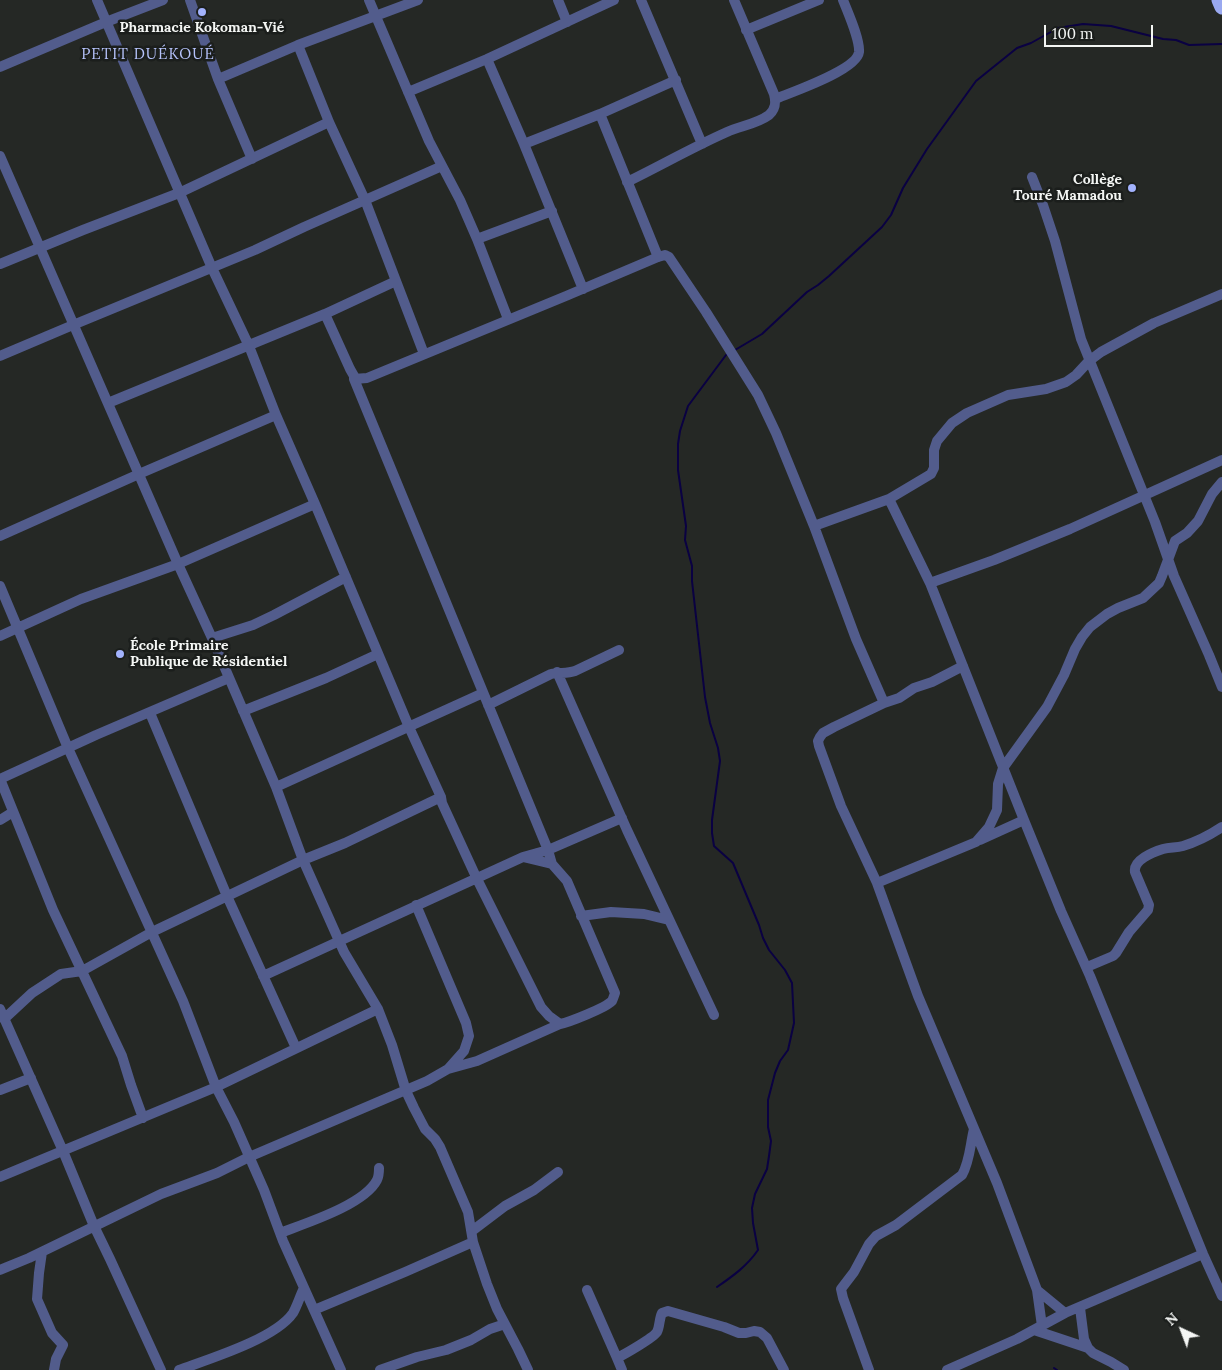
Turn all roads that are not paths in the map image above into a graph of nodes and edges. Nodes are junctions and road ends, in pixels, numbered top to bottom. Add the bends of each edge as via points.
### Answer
1 (97, 0) edge
2 (163, 0) edge
3 (190, 0) edge
4 (369, 0) edge
5 (418, 0) edge
6 (558, 0) edge
7 (614, 0) edge
8 (641, 0) edge
9 (734, 0) edge
10 (819, 0) edge
11 (843, 0) edge
12 (1219, 0) edge
13 (1222, 7) edge
14 (376, 16) junction
15 (106, 22) junction
16 (567, 22) junction
17 (746, 30) junction
18 (298, 45) junction
19 (487, 59) junction
20 (0, 68) edge
21 (218, 79) junction
22 (676, 80) junction
23 (408, 92) junction
24 (775, 99) junction
25 (600, 114) junction
26 (329, 122) junction
27 (524, 144) junction
28 (702, 144) junction
29 (0, 156) edge
30 (252, 159) junction
31 (442, 166) junction
32 (2, 169) edge
33 (1032, 177) dead end
34 (627, 182) junction
35 (179, 193) junction
36 (365, 200) junction
37 (552, 211) junction
38 (476, 239) junction
39 (40, 248) junction
40 (658, 257) junction
41 (0, 264) edge
42 (212, 268) junction
43 (396, 281) junction
44 (583, 289) junction
45 (1222, 294) edge
46 (325, 314) junction
47 (508, 319) junction
48 (73, 325) junction
49 (249, 346) junction
50 (424, 354) junction
51 (0, 356) edge
52 (1089, 361) junction
53 (354, 379) junction
54 (108, 403) junction
55 (276, 415) junction
56 (1222, 460) edge
57 (139, 474) junction
58 (1222, 482) edge
59 (1144, 495) junction
60 (889, 499) junction
61 (315, 504) junction
62 (814, 526) junction
63 (0, 536) edge
64 (1168, 558) junction
65 (178, 564) junction
66 (346, 577) junction
67 (930, 583) junction
68 (0, 586) edge
69 (18, 628) junction
70 (0, 636) edge
71 (212, 638) junction
72 (618, 650) dead end
73 (378, 654) junction
74 (963, 666) junction
75 (558, 672) junction
76 (229, 678) junction
77 (1222, 687) edge
78 (483, 693) junction
79 (884, 703) junction
80 (488, 705) junction
81 (243, 711) junction
82 (150, 712) junction
83 (409, 727) junction
84 (68, 748) junction
85 (1003, 768) junction
86 (276, 787) junction
87 (441, 797) junction
88 (12, 812) junction
89 (622, 818) junction
90 (0, 820) edge
91 (1024, 820) junction
92 (1222, 827) edge
93 (976, 842) junction
94 (548, 850) junction
95 (523, 857) junction
96 (303, 860) junction
97 (552, 864) junction
98 (477, 879) junction
99 (877, 883) junction
100 (227, 896) junction
101 (416, 905) junction
102 (582, 916) junction
103 (669, 920) junction
104 (152, 932) junction
105 (340, 942) junction
106 (1087, 967) junction
107 (82, 971) junction
108 (263, 976) junction
109 (0, 1009) edge
110 (378, 1009) junction
111 (714, 1015) dead end
112 (4, 1019) junction
113 (560, 1024) junction
114 (296, 1048) junction
115 (448, 1069) junction
116 (31, 1078) junction
117 (216, 1087) junction
118 (0, 1090) edge
119 (406, 1091) junction
120 (143, 1118) junction
121 (974, 1129) junction
122 (63, 1151) junction
123 (249, 1156) junction
124 (379, 1168) dead end
125 (558, 1172) dead end
126 (0, 1177) edge
127 (94, 1226) junction
128 (472, 1231) junction
129 (280, 1233) junction
130 (473, 1242) junction
131 (42, 1252) junction
132 (1203, 1254) junction
133 (0, 1270) edge
134 (304, 1288) junction
135 (588, 1290) dead end
136 (1037, 1290) junction
137 (1222, 1296) edge
138 (1080, 1308) junction
139 (314, 1310) junction
140 (1065, 1314) junction
141 (505, 1324) junction
142 (1038, 1328) junction
143 (1088, 1348) junction
144 (617, 1358) junction
145 (54, 1370) edge
146 (161, 1370) edge
147 (179, 1370) edge
148 (341, 1370) edge
149 (380, 1370) edge
150 (528, 1370) edge
151 (622, 1370) edge
152 (784, 1370) edge
153 (869, 1370) edge
154 (947, 1370) edge
155 (1124, 1370) edge

1 - 15 street
2 - 15 street
3 - 21 street
4 - 14 street
5 - 14 street
6 - 16 street
7 - 16 street
8 - 22 street
9 - 17 street
10 - 17 street
11 - 24 street via 858,44 857,58 839,72
12 - 13 highway
14 - 18 street
14 - 23 street
15 - 20 street
15 - 35 street
16 - 19 street
17 - 24 street
18 - 21 street
18 - 26 street
19 - 23 street
19 - 27 street
21 - 30 street
22 - 25 street
22 - 28 street
23 - 31 street
24 - 28 street via 775,107 760,120
25 - 27 street
25 - 34 street
26 - 30 street
26 - 36 street
27 - 37 street
28 - 34 street
29 - 32 street
30 - 35 street
31 - 36 street
31 - 38 street
32 - 39 street
33 - 52 street via 1055,241 1072,311
34 - 40 street
35 - 39 street
35 - 42 street
36 - 42 street
36 - 43 street
37 - 38 street
37 - 44 street
38 - 47 street
39 - 41 street
39 - 48 street
40 - 44 street
40 - 62 street via 665,255 671,258 758,395
42 - 48 street
42 - 49 street
43 - 46 street
43 - 50 street
44 - 47 street
45 - 52 street via 1154,323
46 - 49 street
46 - 53 street
47 - 50 street
48 - 51 street
48 - 54 street
49 - 54 street
49 - 55 street
50 - 53 street via 367,378
52 - 59 street
52 - 60 street via 1066,382 1046,389 1008,394 967,412 952,423 937,441 931,474
53 - 78 street
54 - 57 street
55 - 57 street
55 - 61 street
56 - 59 street
57 - 63 street
57 - 65 street
58 - 64 street via 1198,521 1175,541
59 - 64 street
59 - 67 street via 1070,529
60 - 62 street
60 - 67 street
61 - 65 street
61 - 66 street
62 - 79 street
64 - 77 street
64 - 85 street via 1159,583 1139,600 1107,614 1082,636 1047,707
65 - 69 street via 81,599
65 - 71 street
66 - 71 street via 266,619
66 - 73 street
67 - 74 street
68 - 69 street
69 - 70 street
69 - 84 street
71 - 76 street
72 - 75 street via 575,672
73 - 81 street
73 - 83 street
74 - 79 street
74 - 85 street
75 - 80 street
75 - 89 street
76 - 81 street
76 - 82 street
78 - 80 street
78 - 83 street
79 - 99 street via 827,731 818,741 841,806
80 - 94 street
81 - 86 street
82 - 84 street
82 - 100 street
83 - 86 street
83 - 87 street
84 - 88 street via 0,779
84 - 104 street
85 - 91 street
85 - 93 street via 996,810 989,827
86 - 96 street
87 - 96 street
87 - 98 street
88 - 90 street
88 - 107 street
89 - 94 street
89 - 103 street
91 - 93 street
91 - 106 street
92 - 106 street via 1182,846 1158,851 1136,863 1135,872 1149,905 1148,910 1114,955
93 - 99 street
94 - 95 street
94 - 97 street
95 - 97 street
95 - 98 street
96 - 100 street
96 - 105 street
97 - 102 street via 567,881
98 - 101 street
98 - 113 street via 541,1007
99 - 121 street via 918,996
100 - 104 street
100 - 108 street
101 - 105 street
101 - 115 street via 469,1036 464,1051
102 - 103 street via 610,912 644,914
102 - 113 street via 615,993 612,1001 602,1007
103 - 111 street
104 - 107 street
104 - 117 street
105 - 108 street
105 - 110 street
106 - 132 street
107 - 112 street via 61,974 32,992
107 - 120 street via 122,1056
108 - 114 street
109 - 112 street
110 - 114 street
110 - 119 street
112 - 116 street
113 - 115 street via 477,1061
114 - 117 street
115 - 119 street
116 - 118 street
116 - 122 street
117 - 120 street
117 - 123 street
119 - 123 street
119 - 128 street via 420,1120 440,1147 468,1212
120 - 122 street
121 - 136 street
121 - 153 street via 967,1166 962,1175 896,1225 876,1236 841,1289
122 - 126 street
122 - 127 street
123 - 127 street
123 - 129 street
124 - 129 street via 373,1186 358,1198
125 - 128 street
127 - 131 street
127 - 146 street
128 - 130 street
129 - 134 street
130 - 139 street
130 - 141 street
131 - 133 street
131 - 145 street via 37,1299 52,1332 63,1345
132 - 137 street
132 - 138 street
134 - 139 street
134 - 147 street via 293,1312 272,1332
135 - 144 street
136 - 140 street
136 - 142 street
138 - 140 street
138 - 143 street
139 - 148 street
140 - 142 street
141 - 149 street via 446,1350
141 - 150 street
142 - 143 street
142 - 154 street
143 - 155 street
144 - 151 street
144 - 152 street via 652,1337 662,1313 668,1311 739,1333 760,1332 767,1338

